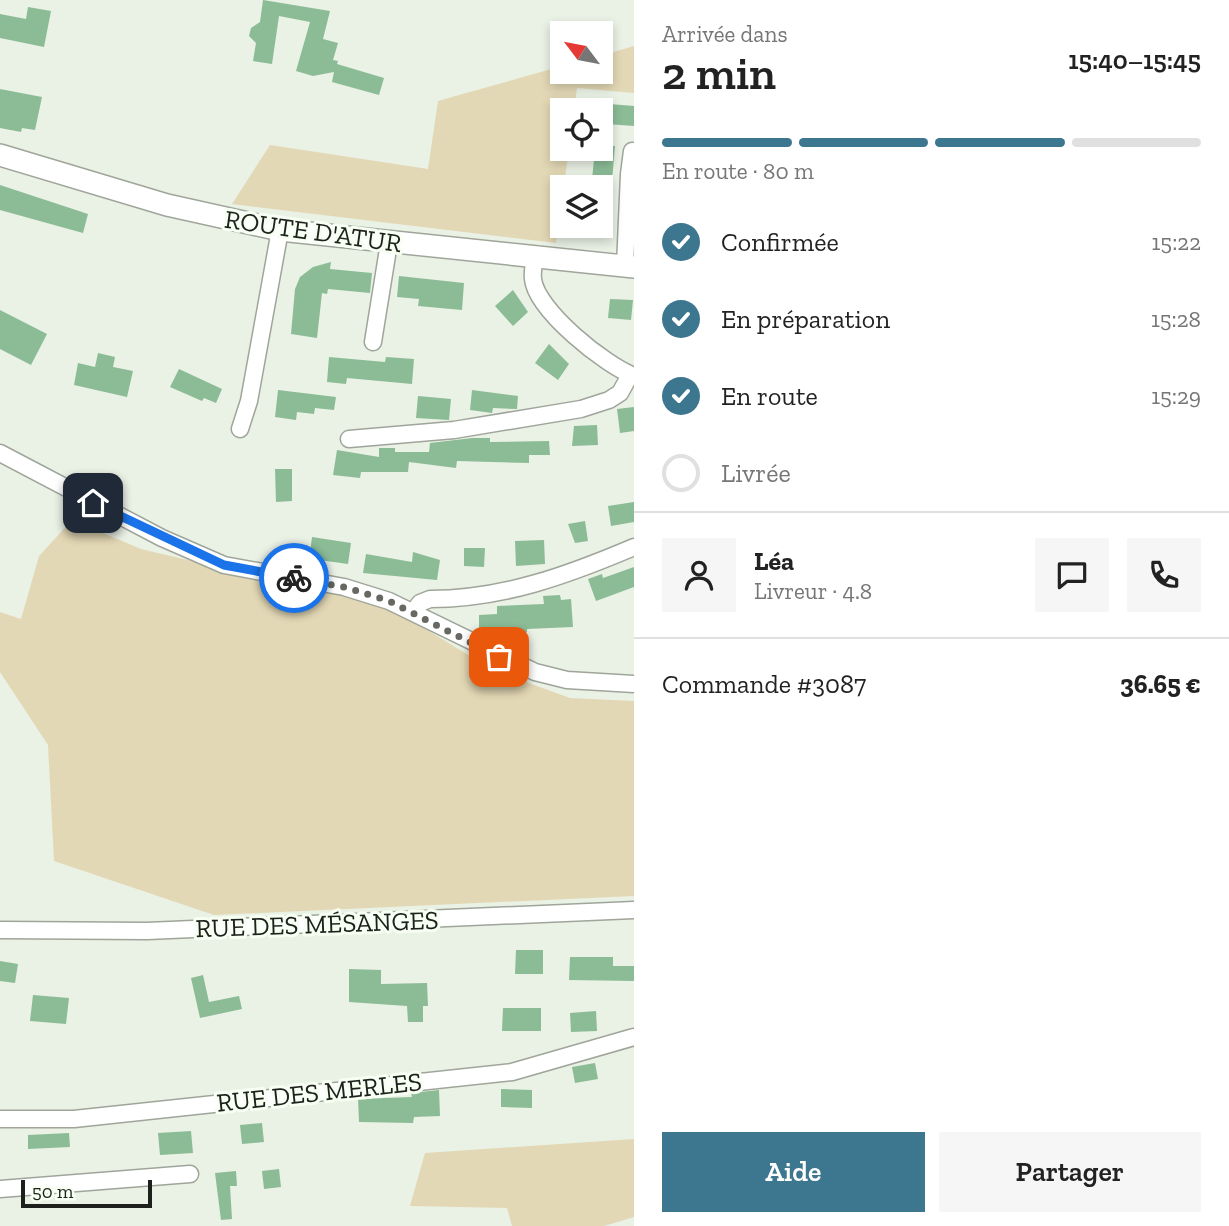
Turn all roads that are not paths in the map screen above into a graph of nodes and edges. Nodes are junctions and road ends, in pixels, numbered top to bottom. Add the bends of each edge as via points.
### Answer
1 (632, 151) dead end
2 (0, 155) edge
3 (632, 174) edge
4 (280, 230) junction
5 (389, 243) junction
6 (535, 257) junction
7 (629, 267) edge
8 (373, 342) dead end
9 (632, 375) edge
10 (240, 429) dead end
11 (349, 439) dead end
12 (0, 453) edge
13 (634, 548) edge
14 (413, 612) junction
15 (634, 684) edge
16 (634, 910) edge
17 (0, 930) edge
18 (634, 1037) edge
19 (0, 1118) edge
20 (190, 1174) dead end
21 (0, 1189) edge

1 - 3 street
2 - 4 main road, ROUTE D'ATUR via 167,205
3 - 7 street
4 - 5 main road, ROUTE D'ATUR
4 - 10 street
5 - 6 main road, ROUTE D'ATUR
5 - 8 street
6 - 7 main road, ROUTE D'ATUR
6 - 9 street via 533,280 550,308 588,346
9 - 11 street via 620,393 589,407 454,430
12 - 14 street via 208,559 344,587
13 - 14 street via 514,591 430,599
14 - 15 street via 535,672 567,680
16 - 17 street, RUE DES MÉSANGES via 161,930
18 - 19 street, RUE DES MERLES via 512,1072 74,1119
20 - 21 street

